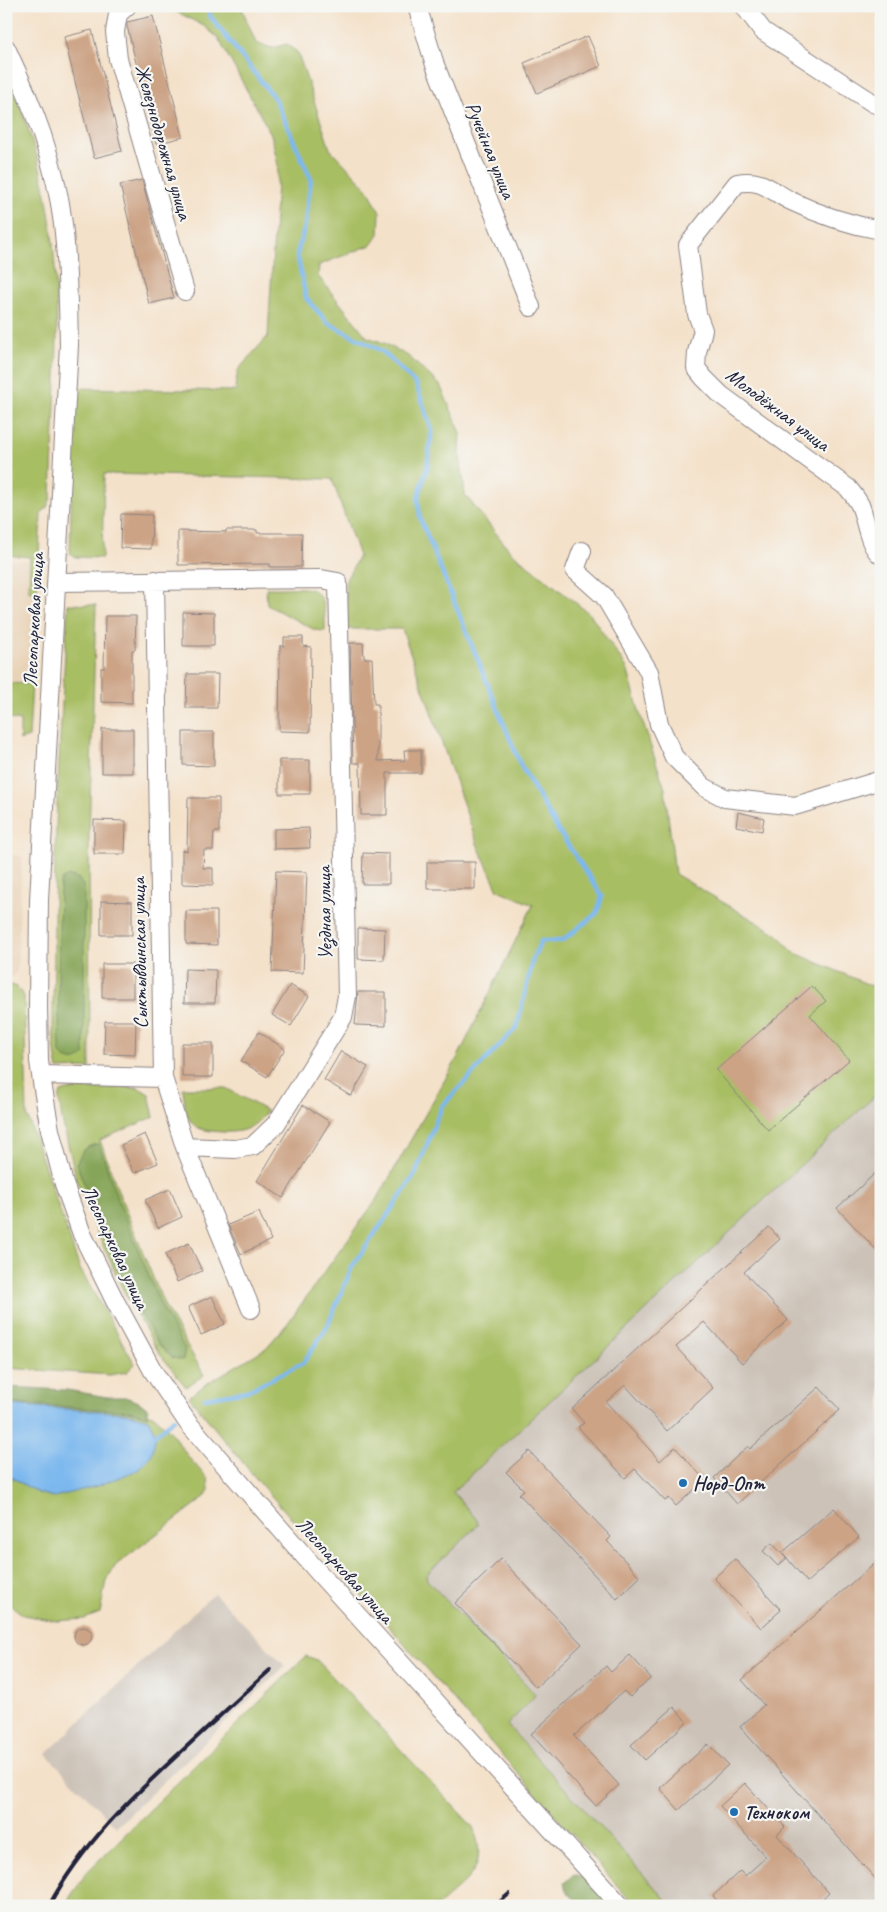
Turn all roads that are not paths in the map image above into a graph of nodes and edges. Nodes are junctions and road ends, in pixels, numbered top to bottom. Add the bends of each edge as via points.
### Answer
1 (127, 6) edge
2 (417, 6) edge
3 (744, 6) edge
4 (6, 48) edge
5 (881, 106) edge
6 (881, 230) edge
7 (186, 291) dead end
8 (531, 307) dead end
9 (582, 551) dead end
10 (881, 555) edge
11 (155, 580) junction
12 (57, 582) junction
13 (881, 780) edge
14 (41, 1075) junction
15 (163, 1078) junction
16 (185, 1147) junction
17 (251, 1309) dead end
18 (621, 1906) edge

1 - 7 street, Железнодорожная улица via 118,14 114,32 118,59
2 - 8 street, Ручейная улица via 434,65
3 - 5 street via 763,31
4 - 12 street, Лесопарковая улица via 24,86 49,158 63,223 69,345
6 - 10 street, Молодёжная улица via 832,217 749,181 737,183 688,245 697,314 703,330 696,368 721,395 848,488 860,504 866,527
9 - 13 street via 575,570 604,596 639,655 649,672 659,724 674,757 704,788 724,798 795,806
11 - 12 street
11 - 15 street, Сыктывдинская улица
11 - 16 street, Уездная улица via 320,578 338,582 347,996 343,1017 276,1124 253,1146 235,1149
12 - 14 street, Лесопарковая улица via 39,900
14 - 15 street
14 - 18 street, Лесопарковая улица via 50,1130 82,1234 144,1353 188,1423 319,1573
15 - 16 street, Сыктывдинская улица
16 - 17 street, Сыктывдинская улица

